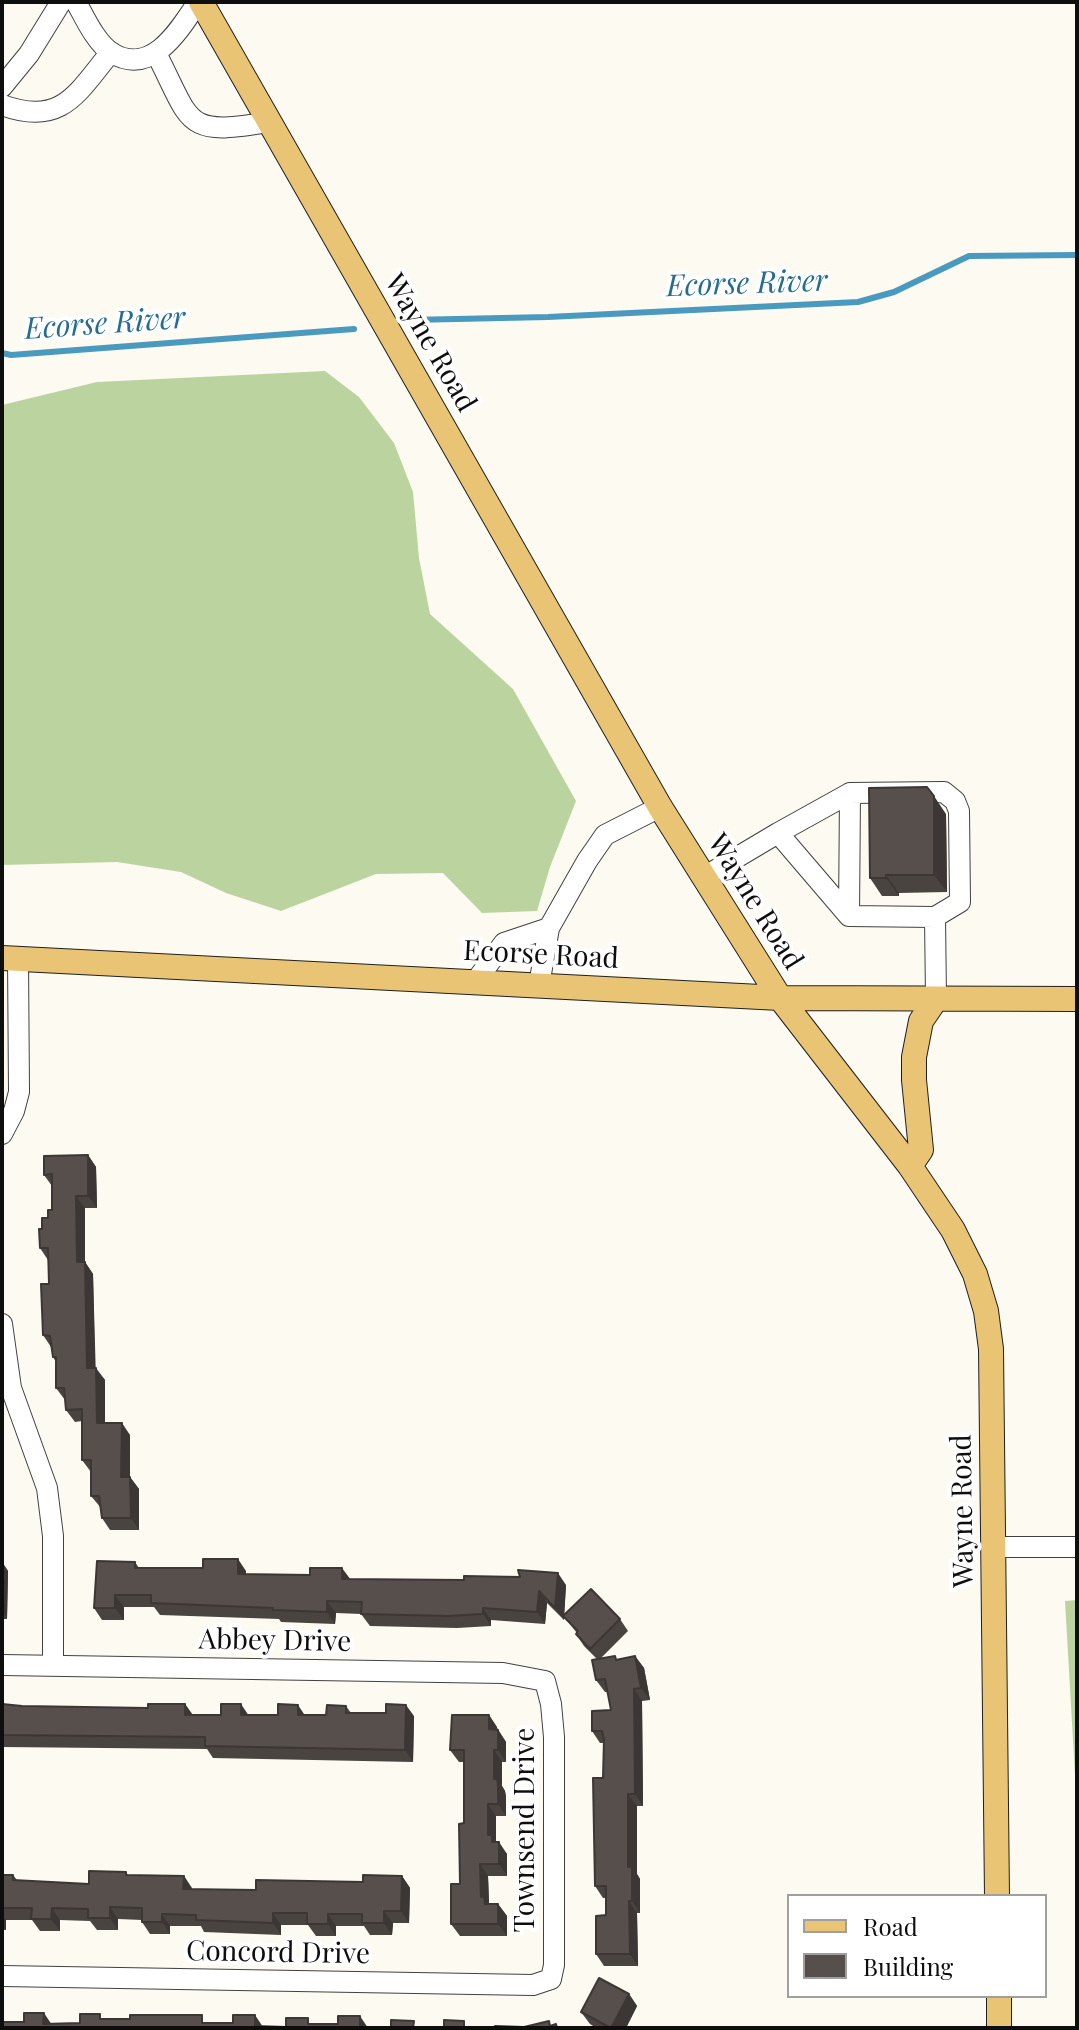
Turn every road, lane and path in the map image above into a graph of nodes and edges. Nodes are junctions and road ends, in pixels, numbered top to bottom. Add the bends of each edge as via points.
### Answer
1 (61, 2) edge
2 (76, 2) edge
3 (200, 2) edge
4 (111, 52) junction
5 (156, 53) junction
6 (2, 87) edge
7 (2, 105) edge
8 (268, 122) junction
9 (850, 793) junction
10 (660, 807) junction
11 (778, 833) junction
12 (704, 877) junction
13 (849, 916) junction
14 (935, 917) junction
15 (549, 928) junction
16 (10, 958) edge
17 (475, 982) junction
18 (539, 985) junction
19 (780, 998) junction
20 (936, 999) junction
21 (1077, 999) edge
22 (2, 1134) edge
23 (910, 1166) junction
24 (2, 1324) edge
25 (993, 1547) junction
26 (1077, 1547) edge
27 (2, 1665) edge
28 (53, 1665) junction
29 (545, 1681) joint
30 (997, 1894) edge
31 (2, 1976) edge
32 (551, 1979) joint
33 (999, 1998) edge
34 (999, 2028) edge

1 - 6 street
2 - 4 street
3 - 5 street
3 - 8 main road, Wayne Road
4 - 5 street via 141,58
4 - 7 street via 71,101 32,112
5 - 8 street via 185,111 200,126 235,128
8 - 10 main road, Wayne Road
9 - 11 street
9 - 13 street
9 - 14 street via 944,792 955,801 960,902
10 - 12 main road, Wayne Road
10 - 15 street via 605,835
11 - 12 street
11 - 13 street
12 - 19 main road, Wayne Road
13 - 14 street
14 - 20 street
15 - 17 street via 504,943
15 - 18 street
16 - 17 main road, Ecorse Road
16 - 22 street via 19,1092
17 - 18 main road, Ecorse Road
18 - 19 main road, Ecorse Road
19 - 20 main road, Ecorse Road
19 - 23 main road, Wayne Road
20 - 21 main road, Ecorse Road
20 - 23 main road via 921,1021 914,1057 921,1150
23 - 25 main road, Wayne Road via 965,1253 986,1311
24 - 28 street via 11,1388 47,1488 53,1536
25 - 26 street
25 - 30 main road, Wayne Road
27 - 28 street, Abbey Drive
28 - 29 street, Abbey Drive via 503,1673
29 - 32 street, Townsend Drive via 554,1737
31 - 32 street, Concord Drive via 533,1985
33 - 34 main road

